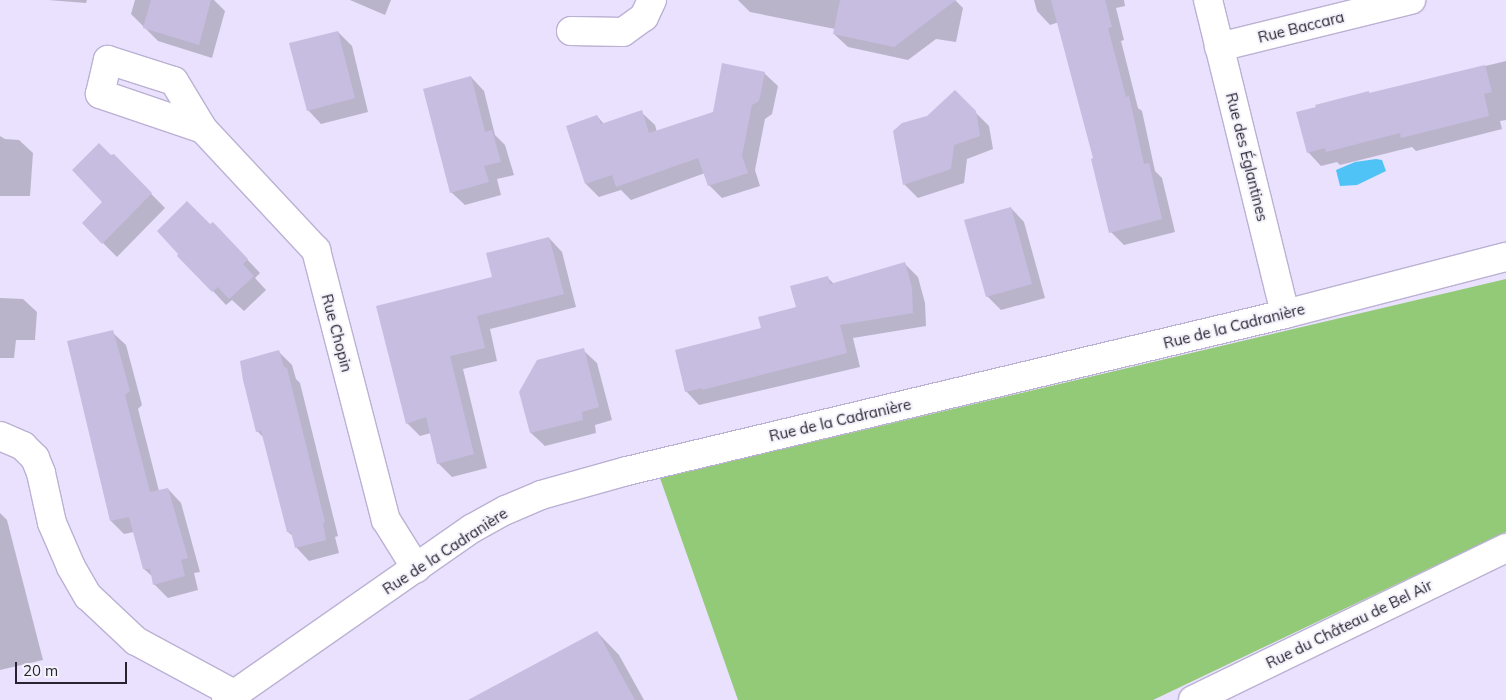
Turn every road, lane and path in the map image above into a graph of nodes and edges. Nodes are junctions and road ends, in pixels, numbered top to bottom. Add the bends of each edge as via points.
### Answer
1 (652, 0) edge
2 (1208, 0) edge
3 (1411, 0) edge
4 (571, 31) dead end
5 (1219, 47) junction
6 (204, 129) dead end
7 (1506, 257) edge
8 (1286, 314) junction
9 (0, 436) edge
10 (1506, 548) edge
11 (416, 568) junction
12 (230, 697) edge
13 (1193, 700) edge

1 - 4 street via 644,17 623,32
2 - 5 street, Rue des Églantines
3 - 5 street, Rue Baccara
5 - 8 street, Rue des Églantines
6 - 11 street, Rue Chopin via 316,250 386,520
7 - 8 street, Rue de la Cadranière
8 - 11 street, Rue de la Cadranière via 627,471 541,495 481,524
9 - 12 street via 23,446 35,458 52,523 88,596 136,641
10 - 13 street, Rue du Château de Bel Air
11 - 12 street, Rue de la Cadranière

